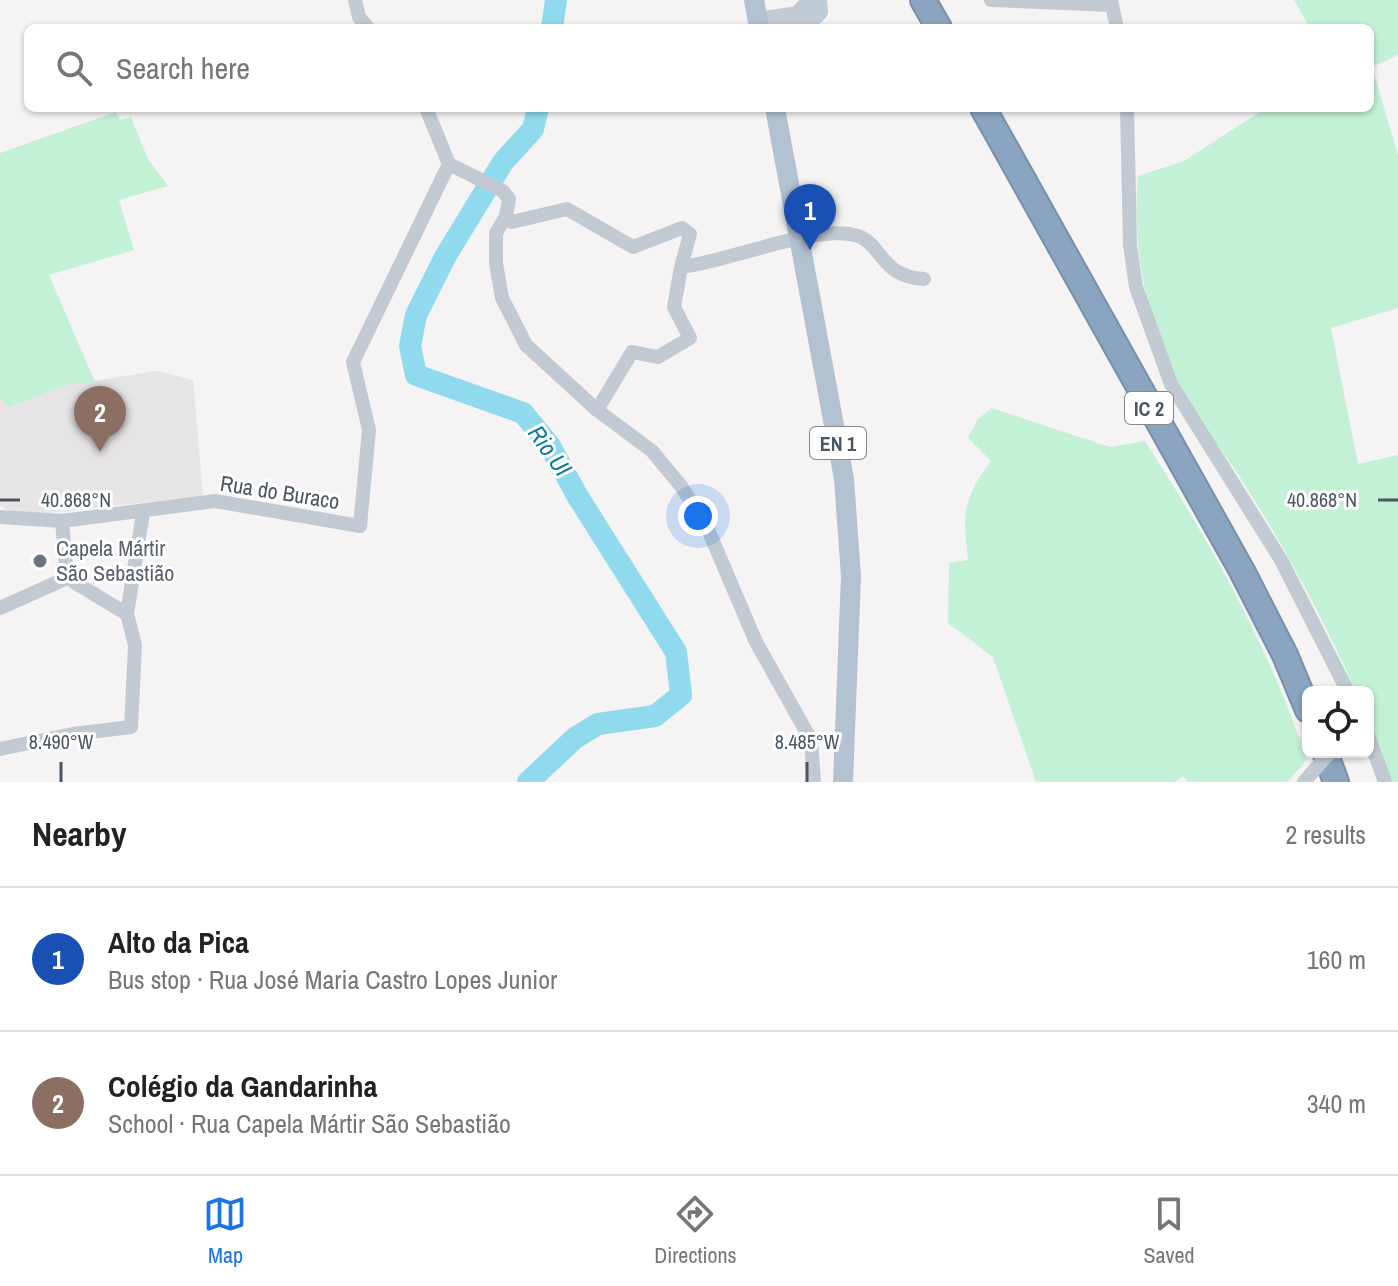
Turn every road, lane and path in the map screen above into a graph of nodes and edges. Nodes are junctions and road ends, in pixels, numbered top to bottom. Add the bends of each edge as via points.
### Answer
1 (355, 0) edge
2 (811, 0) edge
3 (818, 0) edge
4 (923, 0) edge
5 (935, 0) edge
6 (991, 0) edge
7 (1111, 2) edge
8 (757, 16) edge
9 (365, 24) edge
10 (807, 24) edge
11 (937, 24) edge
12 (948, 24) edge
13 (1116, 24) edge
14 (428, 112) edge
15 (776, 112) edge
16 (985, 112) edge
17 (995, 112) edge
18 (1127, 112) edge
19 (449, 164) junction
20 (506, 216) junction
21 (801, 240) junction
22 (681, 267) junction
23 (924, 279) dead end
24 (597, 410) junction
25 (143, 513) junction
26 (0, 517) edge
27 (62, 521) junction
28 (70, 580) junction
29 (0, 608) edge
30 (127, 614) junction
31 (1308, 686) edge
32 (1345, 686) edge
33 (1302, 696) edge
34 (0, 749) edge
35 (1374, 752) edge
36 (1325, 758) edge
37 (1331, 758) edge
38 (1333, 758) edge
39 (814, 782) edge
40 (843, 782) edge
41 (1304, 782) edge
42 (1336, 782) edge
43 (1346, 782) edge
44 (1385, 782) edge

1 - 9 street
2 - 8 street via 798,15
3 - 10 street via 819,12
4 - 11 highway
5 - 12 highway
6 - 7 street
7 - 13 street
14 - 19 street
15 - 21 main road, EN 1
16 - 33 highway, IC 2 via 1242,571
17 - 31 highway, IC 2 via 1253,572
18 - 32 street via 1132,259 1136,287 1163,365 1281,560
19 - 20 street via 503,191 509,199
19 - 25 street, Rua do Buraco via 353,362 369,430 360,526 215,501
20 - 22 street via 512,222 567,209 633,247 682,228 690,234
20 - 24 street via 496,233 502,298 526,345
21 - 22 street
21 - 23 street via 854,234 893,272
21 - 40 main road, EN 1 via 849,527
22 - 24 street via 674,307 690,338 658,357 632,352
24 - 39 street via 652,451 707,527 756,642 811,740
25 - 27 street
25 - 30 street
26 - 27 street
27 - 28 street
28 - 29 street
28 - 30 street
30 - 34 street via 135,645 131,727
35 - 44 street
36 - 41 street, bridge
37 - 42 highway
38 - 43 highway

